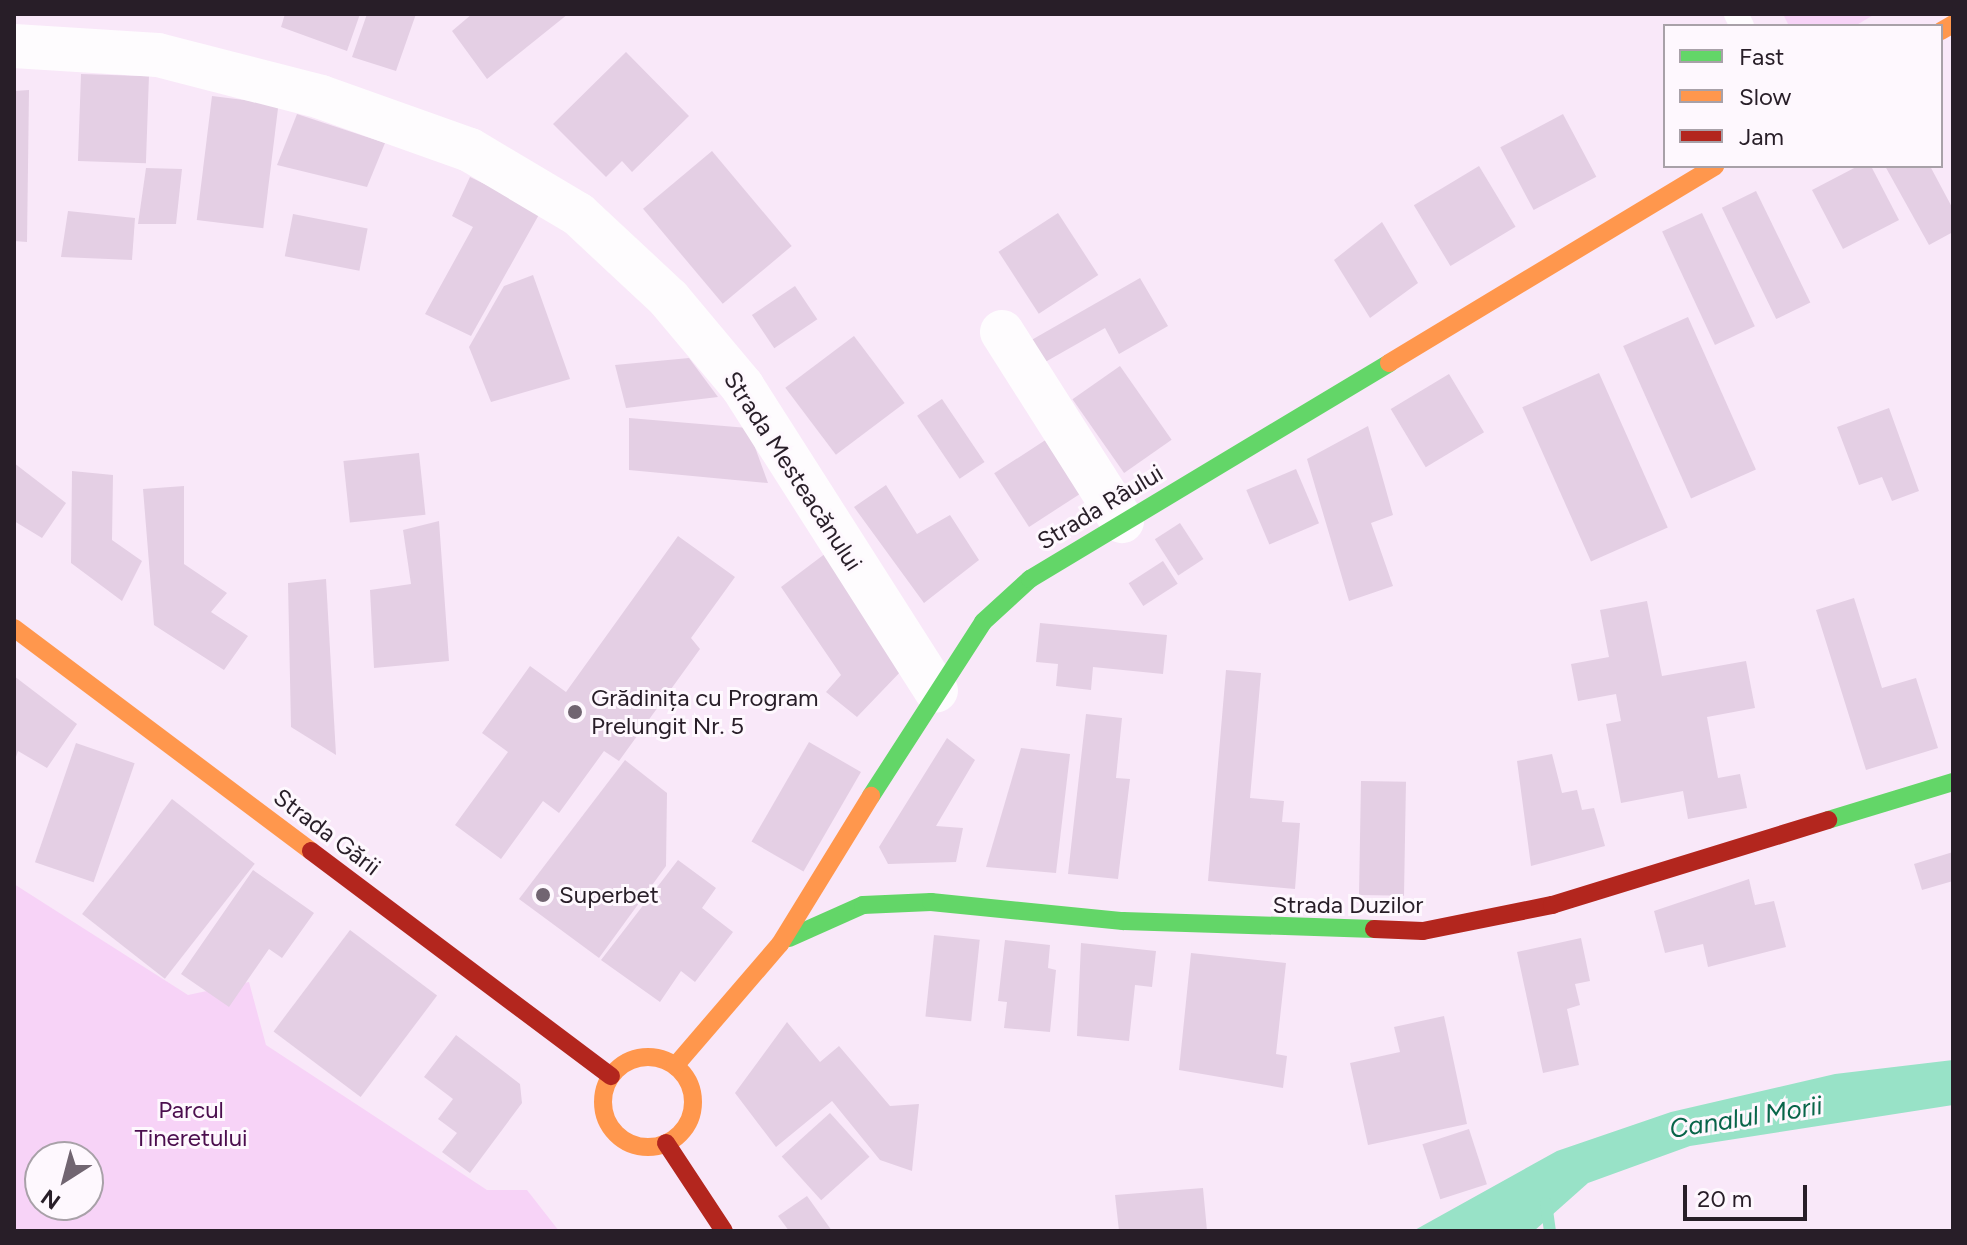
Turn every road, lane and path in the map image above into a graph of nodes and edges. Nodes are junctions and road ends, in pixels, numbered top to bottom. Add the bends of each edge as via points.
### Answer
1 (14, 46) edge
2 (1712, 168) edge
3 (1002, 332) dead end
4 (1122, 521) junction
5 (14, 628) edge
6 (936, 691) junction
7 (1953, 782) edge
8 (780, 944) junction
9 (675, 1066) junction
10 (611, 1076) junction
11 (666, 1143) junction
12 (724, 1231) edge

1 - 6 street, Strada Mesteacănului via 158,55 321,97 470,150 578,214 669,299 742,386
2 - 4 main road, Strada Râului
3 - 4 street
4 - 6 main road, Strada Râului via 1030,579 983,622
5 - 10 main road, Strada Gării
6 - 8 main road, Strada Râului
7 - 8 main road, Strada Duzilor via 1552,905 1423,931 1123,921 931,902 833,913
8 - 9 main road, Strada Râului
9 - 10 main road via 640,1058
9 - 11 main road via 692,1092 692,1109
10 - 11 main road via 603,1106 616,1134 639,1146
11 - 12 main road

